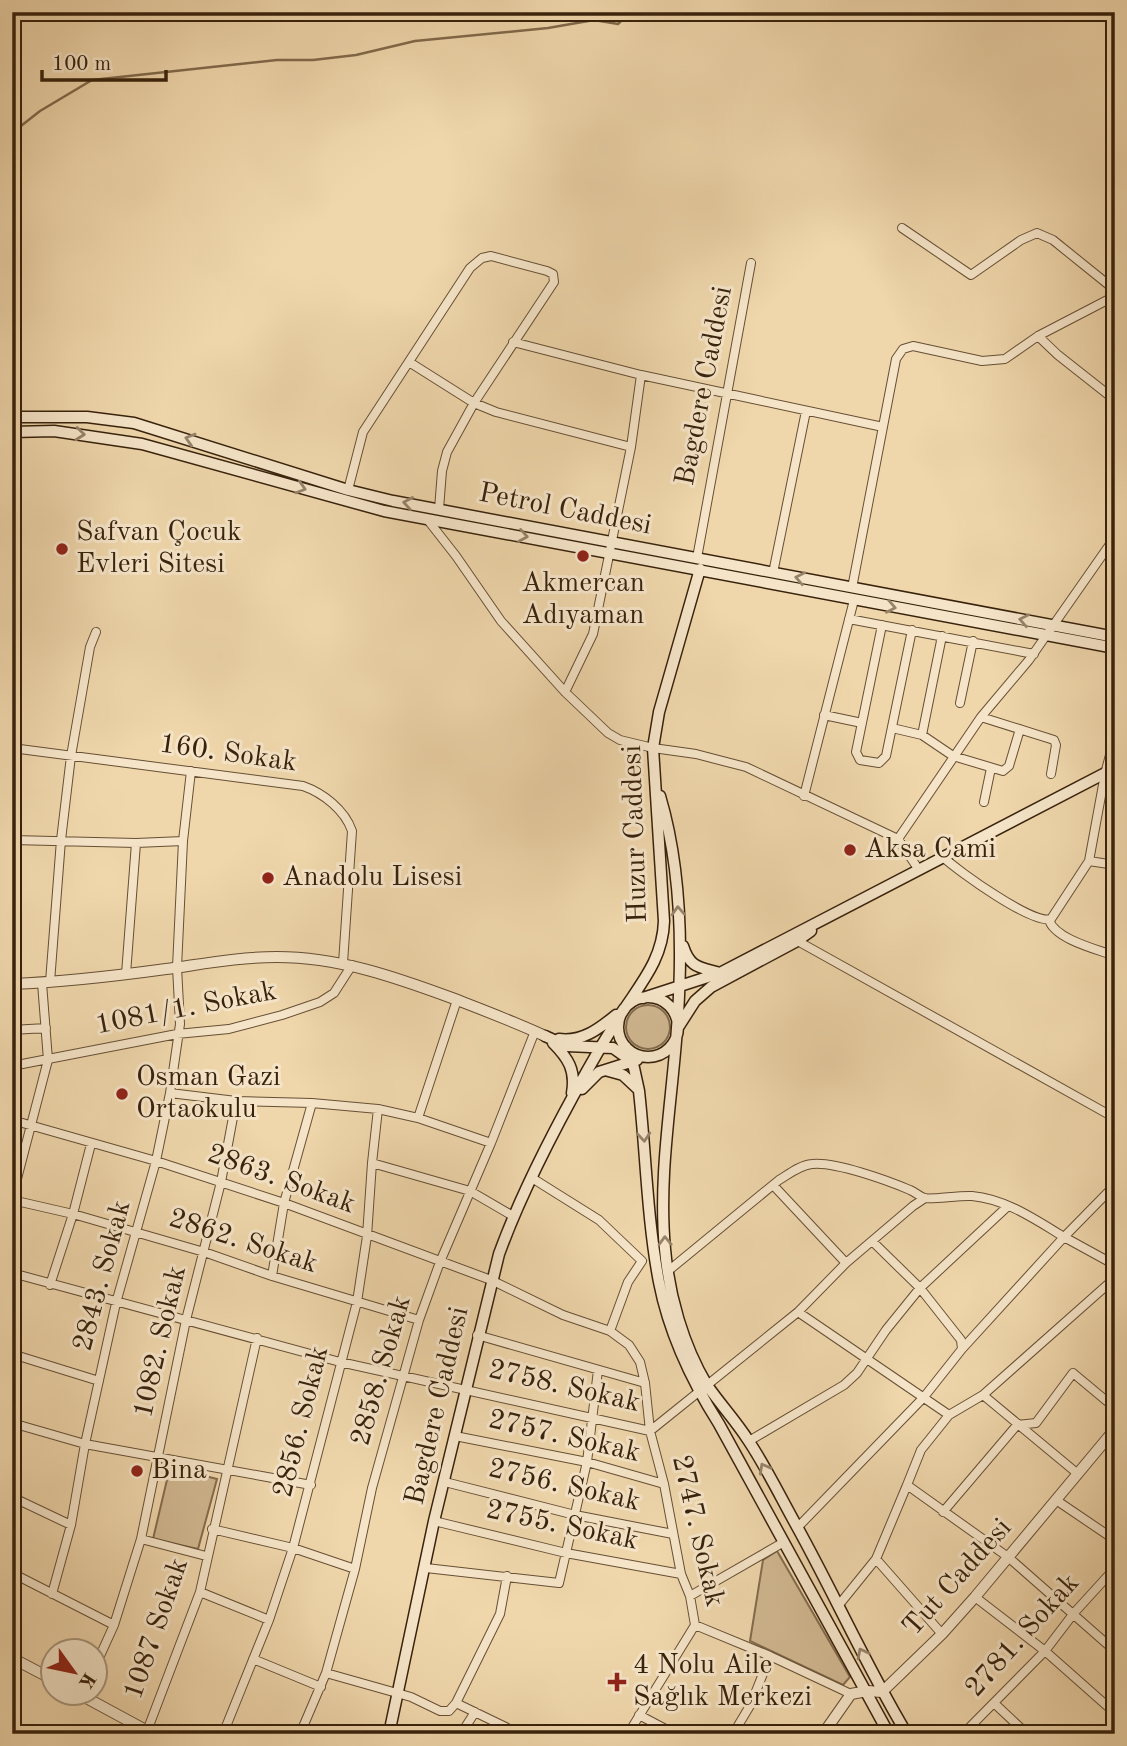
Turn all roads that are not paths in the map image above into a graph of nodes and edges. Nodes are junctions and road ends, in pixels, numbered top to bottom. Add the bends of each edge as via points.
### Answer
1 (902, 229) dead end
2 (751, 263) dead end
3 (1115, 290) edge
4 (1115, 296) edge
5 (1038, 336) junction
6 (513, 342) junction
7 (409, 362) junction
8 (641, 375) junction
9 (727, 394) junction
10 (1115, 400) edge
11 (474, 403) junction
12 (806, 411) junction
13 (12, 416) edge
14 (883, 428) junction
15 (12, 432) edge
16 (631, 447) junction
17 (348, 490) junction
18 (439, 509) junction
19 (426, 518) junction
20 (1115, 537) edge
21 (611, 547) junction
22 (699, 563) junction
23 (773, 573) junction
24 (13, 587) edge
25 (852, 588) junction
26 (13, 597) edge
27 (854, 600) junction
28 (12, 603) edge
29 (849, 619) junction
30 (882, 625) junction
31 (12, 629) edge
32 (912, 630) junction
33 (1050, 631) junction
34 (96, 632) dead end
35 (942, 636) junction
36 (1115, 637) edge
37 (973, 641) junction
38 (1115, 648) edge
39 (1034, 654) junction
40 (565, 692) junction
41 (960, 703) dead end
42 (824, 715) junction
43 (981, 717) junction
44 (862, 723) junction
45 (892, 728) junction
46 (1020, 729) junction
47 (922, 735) junction
48 (1115, 736) edge
49 (12, 748) edge
50 (653, 748) junction
51 (71, 756) junction
52 (953, 756) junction
53 (991, 768) junction
54 (191, 771) junction
55 (1110, 771) edge
56 (653, 774) junction
57 (1051, 774) dead end
58 (804, 796) junction
59 (984, 802) dead end
60 (898, 839) junction
61 (12, 840) edge
62 (61, 840) junction
63 (183, 841) junction
64 (136, 842) junction
65 (943, 857) junction
66 (1089, 861) junction
67 (1115, 865) edge
68 (919, 870) junction
69 (1049, 920) junction
70 (680, 934) junction
71 (794, 939) junction
72 (1115, 956) edge
73 (347, 964) junction
74 (177, 967) junction
75 (720, 972) junction
76 (126, 974) junction
77 (46, 982) junction
78 (12, 984) edge
79 (679, 987) junction
80 (643, 998) junction
81 (457, 1000) junction
82 (624, 1009) junction
83 (46, 1028) junction
84 (677, 1028) junction
85 (12, 1030) edge
86 (540, 1033) junction
87 (177, 1034) junction
88 (601, 1046) junction
89 (626, 1047) junction
90 (646, 1057) junction
91 (48, 1060) junction
92 (631, 1061) junction
93 (12, 1066) edge
94 (605, 1070) junction
95 (639, 1091) junction
96 (170, 1093) junction
97 (236, 1101) junction
98 (571, 1102) junction
99 (312, 1103) junction
100 (378, 1110) junction
101 (418, 1118) junction
102 (1115, 1118) edge
103 (12, 1120) edge
104 (31, 1124) junction
105 (91, 1143) junction
106 (491, 1143) junction
107 (156, 1160) junction
108 (372, 1163) junction
109 (531, 1178) junction
110 (221, 1182) junction
111 (774, 1185) junction
112 (1115, 1185) edge
113 (470, 1191) junction
114 (925, 1198) junction
115 (12, 1199) edge
116 (284, 1203) junction
117 (1008, 1206) junction
118 (73, 1214) junction
119 (513, 1216) junction
120 (138, 1233) junction
121 (367, 1236) junction
122 (1064, 1237) junction
123 (872, 1241) junction
124 (204, 1252) junction
125 (655, 1257) junction
126 (642, 1261) junction
127 (440, 1262) junction
128 (846, 1263) junction
129 (1115, 1265) edge
130 (668, 1271) junction
131 (12, 1273) edge
132 (272, 1276) junction
133 (1115, 1278) edge
134 (491, 1280) junction
135 (50, 1285) junction
136 (920, 1288) junction
137 (357, 1302) junction
138 (116, 1303) junction
139 (799, 1312) junction
140 (186, 1320) junction
141 (419, 1320) junction
142 (610, 1331) junction
143 (477, 1335) junction
144 (257, 1338) junction
145 (962, 1349) junction
146 (12, 1354) edge
147 (868, 1358) junction
148 (340, 1362) junction
149 (598, 1370) junction
150 (401, 1376) junction
151 (99, 1381) junction
152 (645, 1384) junction
153 (467, 1388) junction
154 (703, 1388) junction
155 (983, 1395) junction
156 (924, 1397) junction
157 (1115, 1408) edge
158 (949, 1415) junction
159 (594, 1419) junction
160 (12, 1423) edge
161 (1017, 1425) junction
162 (1115, 1429) edge
163 (650, 1431) junction
164 (455, 1436) junction
165 (749, 1441) junction
166 (85, 1444) junction
167 (159, 1458) junction
168 (587, 1462) junction
169 (228, 1469) junction
170 (1078, 1474) junction
171 (445, 1482) junction
172 (664, 1484) junction
173 (311, 1485) junction
174 (907, 1485) junction
175 (12, 1497) edge
176 (1056, 1500) junction
177 (943, 1512) junction
178 (575, 1515) junction
179 (434, 1521) junction
180 (71, 1525) junction
181 (797, 1528) junction
182 (212, 1529) junction
183 (673, 1534) junction
184 (141, 1539) junction
185 (1115, 1540) edge
186 (783, 1542) junction
187 (293, 1548) junction
188 (566, 1553) junction
189 (206, 1556) junction
190 (1008, 1557) junction
191 (876, 1559) junction
192 (426, 1568) junction
193 (1115, 1568) edge
194 (355, 1569) junction
195 (12, 1573) edge
196 (681, 1574) junction
197 (507, 1576) junction
198 (200, 1592) junction
199 (52, 1594) junction
200 (690, 1596) junction
201 (975, 1597) junction
202 (838, 1606) junction
203 (1074, 1613) junction
204 (269, 1620) junction
205 (114, 1625) junction
206 (695, 1625) junction
207 (942, 1634) junction
208 (108, 1638) edge
209 (1045, 1651) junction
210 (1115, 1651) edge
211 (771, 1656) junction
212 (12, 1658) edge
213 (253, 1660) junction
214 (38, 1672) edge
215 (326, 1673) junction
216 (321, 1687) junction
217 (867, 1691) junction
218 (882, 1692) junction
219 (398, 1694) junction
220 (851, 1695) junction
221 (456, 1703) junction
222 (994, 1703) junction
223 (107, 1708) edge
224 (475, 1712) junction
225 (1115, 1713) edge
226 (639, 1715) junction
227 (150, 1732) edge
228 (223, 1734) edge
229 (300, 1734) edge
230 (389, 1734) edge
231 (461, 1734) edge
232 (520, 1734) edge
233 (628, 1734) edge
234 (675, 1734) edge
235 (733, 1734) edge
236 (823, 1734) edge
237 (889, 1734) edge
238 (907, 1734) edge
239 (963, 1734) edge
240 (1027, 1734) edge

1 - 3 street via 971,275 1037,233 1053,240
2 - 9 street, Bagdere Caddesi
4 - 5 street
5 - 10 street
5 - 14 street via 1013,355 996,361 906,347 896,359
6 - 7 street via 555,278 547,271 491,256 470,268
6 - 8 street
6 - 11 street
7 - 11 street
7 - 17 street via 359,440
8 - 9 street
8 - 16 street
9 - 12 street
9 - 22 street, Bagdere Caddesi
11 - 16 street
11 - 18 street via 445,458
12 - 14 street
12 - 23 street
17 -> 13 main road, Petrol Caddesi via 134,423
14 - 25 street
15 -> 19 main road via 54,431 142,444 345,501
16 - 21 street
18 -> 17 main road, Petrol Caddesi
18 - 21 main road, Petrol Caddesi
19 -> 21 main road
19 - 40 street via 501,621
20 - 33 street
21 - 22 main road, Petrol Caddesi
21 - 40 street via 593,634
22 - 23 main road, Petrol Caddesi
22 - 27 main road
22 - 50 main road, Huzur Caddesi
25 -> 23 main road, Petrol Caddesi
24 - 26 street
33 -> 25 main road, Petrol Caddesi
26 - 28 street
26 - 31 street
27 - 29 street
27 -> 33 main road
29 - 30 street
29 - 42 street
30 - 32 street
30 - 44 street
32 - 35 street
32 - 45 street
33 - 36 main road, Petrol Caddesi
33 - 38 main road
33 - 39 street
34 - 51 street
35 - 37 street
35 - 47 street
37 - 39 street
37 - 41 street
39 - 43 street
40 - 50 street via 608,733
42 - 44 street
42 - 58 street
43 - 46 street
43 - 52 street
44 - 45 street via 856,752 860,760 882,761
45 - 47 street
46 - 53 street via 1007,768
46 - 57 street via 1055,741
47 - 52 street
48 - 55 street
49 - 51 street, 160. Sokak
50 - 56 main road, Huzur Caddesi
50 - 58 street via 729,762
51 - 54 street, 160. Sokak
51 - 62 street
52 - 53 street
52 - 60 street
53 - 59 street
54 - 63 street, 2843. Sokak
54 - 73 street, 160. Sokak via 303,786 323,795 348,821 352,839
55 - 65 main road
55 - 66 street
70 -> 56 main road via 669,827
56 - 82 main road, Huzur Caddesi via 663,933 653,967
58 - 60 street
60 - 68 street
61 - 62 street
62 - 64 street
62 - 77 street
63 - 64 street
63 - 74 street, 2843. Sokak
64 - 76 street
65 - 68 main road
65 - 69 street via 996,895
66 - 67 street
66 - 69 street
68 - 71 main road
69 - 72 street via 1053,929 1066,937
70 - 75 main road via 691,963
70 - 79 main road
71 - 75 main road
71 - 84 main road via 705,991
71 - 102 street
73 - 74 street via 277,957
73 - 81 street
73 - 87 street, 1081/1. Sokak via 334,993 320,1002 229,1028
74 - 76 street
74 - 87 street, 2843. Sokak
75 - 79 main road
76 - 77 street
77 - 78 street
77 - 83 street
79 - 80 main road
79 - 84 main road
80 - 82 main road
80 - 84 main road via 655,998 670,1007
81 - 86 street
81 - 101 street
82 - 86 main road via 580,1038 564,1040
82 - 88 main road, Huzur Caddesi
82 - 89 main road via 618,1026
83 - 85 street
83 - 91 street
84 - 90 main road via 668,1049
130 -> 84 main road via 664,1166
86 - 88 main road via 565,1046
86 - 98 main road via 570,1063 575,1080
86 - 106 street, 2858. Sokak
87 - 91 street, 1081/1. Sokak
87 - 96 street, 2843. Sokak
88 - 92 main road via 617,1050
88 - 98 main road, Huzur Caddesi
89 - 90 main road
89 - 92 main road
90 - 92 main road
91 - 93 street, 1081/1. Sokak
91 - 104 street
92 - 94 main road
92 - 95 main road
94 - 95 main road via 623,1075
94 - 98 main road
95 -> 125 main road
96 - 97 street
96 - 107 street, 2843. Sokak
97 - 99 street
97 - 110 street, 1082. Sokak
98 - 109 main road, Bagdere Caddesi
99 - 100 street
99 - 116 street
100 - 101 street
100 - 108 street, 2856. Sokak
101 - 106 street
103 - 104 street, 2863. Sokak
104 - 105 street, 2863. Sokak
104 - 115 street
105 - 107 street, 2863. Sokak
105 - 118 street
106 - 113 street, 2858. Sokak
107 - 110 street, 2863. Sokak
107 - 120 street, 2843. Sokak
108 - 113 street
108 - 121 street, 2856. Sokak
109 - 119 main road, Bagdere Caddesi
109 - 126 street via 599,1220
110 - 116 street, 2863. Sokak
110 - 124 street, 1082. Sokak
111 - 114 street via 794,1170 828,1164
111 - 128 street
111 - 130 street
112 - 122 street
113 - 119 street
113 - 127 street, 2858. Sokak
114 - 117 street via 972,1196
114 - 123 street
115 - 118 street, 2862. Sokak
116 - 121 street, 2863. Sokak
116 - 132 street
117 - 122 street
117 - 136 street
118 - 120 street, 2862. Sokak
118 - 135 street
119 - 134 main road, Bagdere Caddesi
120 - 124 street, 2862. Sokak
120 - 138 street, 2843. Sokak
121 - 127 street, 2863. Sokak
121 - 137 street, 2856. Sokak
122 - 129 street
122 - 145 street
123 - 128 street
123 - 136 street
124 - 132 street, 2862. Sokak
124 - 140 street, 1082. Sokak
125 - 126 street
125 - 154 main road via 671,1325 687,1368
126 - 142 street via 628,1282
127 - 134 street, 2863. Sokak
127 - 141 street, 2858. Sokak
128 - 139 street
130 - 154 main road
131 - 135 street, 2758. Sokak
132 - 137 street, 2862. Sokak
133 - 155 street
134 - 142 street, 2863. Sokak via 563,1315
134 - 143 main road, Bagdere Caddesi
135 - 138 street, 2758. Sokak
136 - 145 street via 961,1340
136 - 147 street
137 - 141 street, 2862. Sokak
137 - 148 street, 2856. Sokak
138 - 140 street, 2758. Sokak
138 - 151 street, 2843. Sokak
139 - 147 street
139 - 154 street
140 - 144 street, 2758. Sokak
140 - 167 street, 1082. Sokak
141 - 150 street, 2858. Sokak
142 - 152 street, 2747. Sokak via 629,1345
143 - 149 street
143 - 153 main road, Bagdere Caddesi
144 - 148 street, 2758. Sokak
144 - 169 street, 1087 Sokak
145 - 156 street
146 - 151 street
147 - 156 street
147 - 165 street via 844,1385
148 - 150 street, 2758. Sokak
148 - 173 street, 2856. Sokak
149 - 152 street
149 - 159 street
150 - 153 street, 2758. Sokak
150 - 194 street, 2858. Sokak
151 - 166 street, 2843. Sokak
152 - 163 street, 2747. Sokak
153 - 159 street, 2758. Sokak
153 - 164 main road, Bagdere Caddesi
154 - 163 street
154 - 165 main road
154 - 186 main road
155 - 158 street
155 - 161 street
156 - 158 street
156 - 181 street
157 - 161 street via 1073,1373 1036,1423
158 - 174 street via 921,1450
159 - 163 street, 2758. Sokak
159 - 168 street
160 - 166 street
161 - 170 street
161 - 177 street
162 - 170 street, Tut Caddesi
163 - 172 street, 2747. Sokak
164 - 168 street, 2757. Sokak
164 - 171 main road, Bagdere Caddesi
181 -> 165 main road
166 - 167 street
166 - 180 street, 2843. Sokak
167 - 169 street
167 - 184 street, 1082. Sokak
168 - 172 street, 2757. Sokak
168 - 178 street
169 - 173 street
169 - 182 street, 1087 Sokak
170 - 176 street, Tut Caddesi
171 - 178 street, 2756. Sokak
171 - 179 main road, Bagdere Caddesi
172 - 183 street, 2747. Sokak
173 - 187 street, 2856. Sokak
174 - 177 street
174 - 191 street
175 - 180 street
176 - 185 street
176 - 190 street, Tut Caddesi
177 - 190 street
178 - 183 street, 2756. Sokak
178 - 188 street
179 - 188 street, 2755. Sokak
179 - 192 main road, Bagdere Caddesi
180 - 199 street, 2843. Sokak
181 - 202 main road
182 - 187 street
182 - 189 street, 1087 Sokak
183 - 196 street, 2747. Sokak
184 - 189 street
184 - 205 street, 1082. Sokak
186 - 200 street
186 - 217 main road
187 - 194 street
187 - 204 street, 2856. Sokak
188 - 196 street, 2755. Sokak
188 - 197 street via 559,1583
189 - 198 street, 1087 Sokak
190 - 201 street, Tut Caddesi
190 - 203 street
191 - 202 street
191 - 207 street
192 - 197 street
192 - 219 main road, Bagdere Caddesi
193 - 203 street, 2781. Sokak
194 - 215 street, 2858. Sokak
195 - 199 street
196 - 200 street, 2747. Sokak
197 - 221 street via 500,1614
198 - 204 street
198 - 227 street, 1087 Sokak
199 - 205 street
200 - 206 street, 2747. Sokak
201 - 207 street, Tut Caddesi
201 - 209 street
218 -> 202 main road
203 - 209 street, 2781. Sokak
203 - 210 street
204 - 213 street, 2856. Sokak
205 - 208 street, 1082. Sokak
206 - 211 street
206 - 226 street, 2747. Sokak
207 - 218 street, Tut Caddesi
209 - 222 street, 2781. Sokak
209 - 225 street
211 - 220 street
211 - 235 street
212 - 214 street
213 - 216 street
213 - 228 street, 2856. Sokak
215 - 216 street, 2858. Sokak
215 - 219 street
216 - 229 street, 2858. Sokak
217 - 218 street
217 - 220 street
217 - 237 main road
218 - 238 main road
219 - 221 street via 449,1712
219 - 230 main road, Bagdere Caddesi
220 - 236 street
221 - 224 street
222 - 239 street, 2781. Sokak
222 - 240 street
223 - 227 street
224 - 231 street
224 - 232 street
226 - 233 street, 2747. Sokak
226 - 234 street

